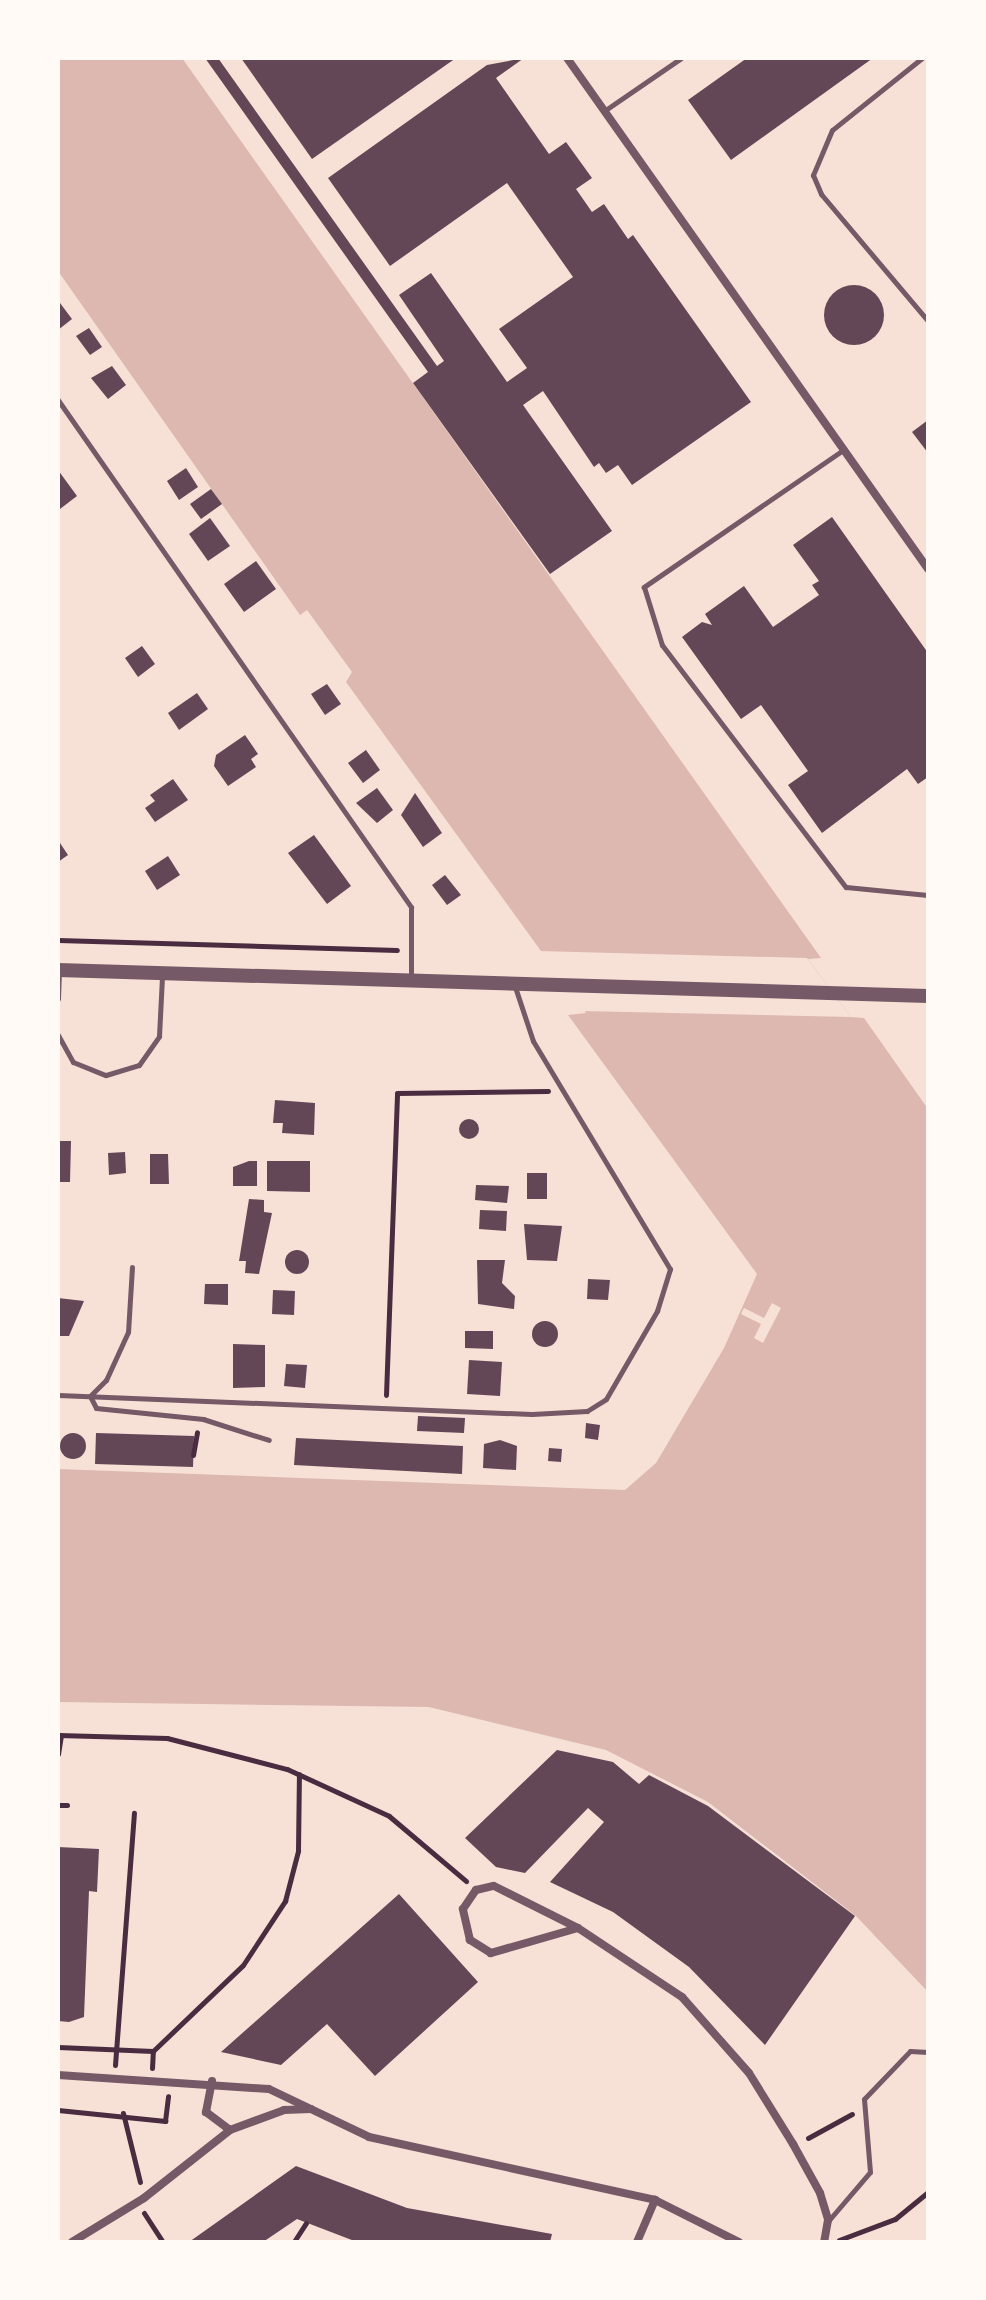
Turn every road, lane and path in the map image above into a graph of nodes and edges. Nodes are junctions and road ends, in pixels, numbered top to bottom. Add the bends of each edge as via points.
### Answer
1 (567, 58) edge
2 (681, 58) edge
3 (922, 58) edge
4 (604, 111) junction
5 (928, 321) edge
6 (58, 400) edge
7 (843, 450) junction
8 (928, 569) edge
9 (928, 895) edge
10 (58, 940) edge
11 (412, 950) junction
12 (58, 970) edge
13 (162, 973) junction
14 (411, 981) junction
15 (514, 983) junction
16 (928, 996) edge
17 (58, 999) edge
18 (58, 1035) edge
19 (558, 1087) junction
20 (132, 1267) dead end
21 (58, 1395) edge
22 (90, 1396) junction
23 (386, 1408) junction
24 (269, 1440) dead end
25 (197, 1443) dead end
26 (193, 1455) dead end
27 (59, 1735) edge
28 (58, 1754) edge
29 (299, 1774) junction
30 (58, 1805) edge
31 (67, 1805) dead end
32 (134, 1813) dead end
33 (476, 1890) junction
34 (578, 1928) junction
35 (58, 2047) edge
36 (118, 2049) junction
37 (928, 2052) edge
38 (58, 2075) edge
39 (113, 2078) junction
40 (170, 2079) junction
41 (212, 2081) junction
42 (861, 2107) junction
43 (315, 2109) junction
44 (58, 2110) edge
45 (123, 2113) junction
46 (230, 2130) junction
47 (793, 2144) junction
48 (928, 2192) edge
49 (140, 2200) junction
50 (655, 2200) junction
51 (828, 2220) junction
52 (306, 2223) dead end
53 (293, 2241) edge
54 (72, 2242) edge
55 (163, 2242) edge
56 (304, 2242) edge
57 (637, 2242) edge
58 (739, 2242) edge
59 (826, 2242) edge

1 - 4 street
2 - 4 lane
3 - 5 lane via 832,130 813,175 821,194
4 - 7 street
6 - 11 lane via 411,907
7 - 8 street
7 - 9 lane via 644,587 662,645 846,887
10 - 11 path
11 - 14 lane
12 - 13 street
12 - 17 lane
13 - 14 street
13 - 18 lane via 159,1036 139,1065 106,1075 73,1062
14 - 15 street
15 - 16 street
15 - 19 lane via 521,1017
19 - 23 path via 536,1097 397,1093
19 - 23 lane via 670,1269 630,1362 606,1399 587,1411
20 - 22 lane via 128,1332 106,1380
21 - 22 lane
22 - 23 lane
22 - 24 lane via 96,1408 203,1419
25 - 26 path
27 - 28 path
27 - 29 path via 167,1738
29 - 33 path via 389,1816
29 - 36 path via 294,1879 258,1944 153,2051
30 - 31 path
32 - 36 path
33 - 34 street via 494,1886
33 - 34 street via 462,1924 470,1940 491,1953
34 - 47 street via 682,1997 749,2073
35 - 36 path
36 - 39 path
37 - 42 lane via 910,2051 897,2061
38 - 39 street
39 - 40 street
40 - 41 street
40 - 45 path via 165,2121
41 - 43 street via 269,2089
41 - 46 street via 206,2112
42 - 47 path
42 - 51 lane via 870,2172
43 - 46 street via 284,2110
43 - 50 street via 369,2137
44 - 45 path
45 - 49 path
46 - 49 street
47 - 51 street
48 - 59 path via 895,2219
49 - 54 street
49 - 55 path
50 - 57 street
50 - 58 street
51 - 59 street
52 - 53 path
53 - 56 path

